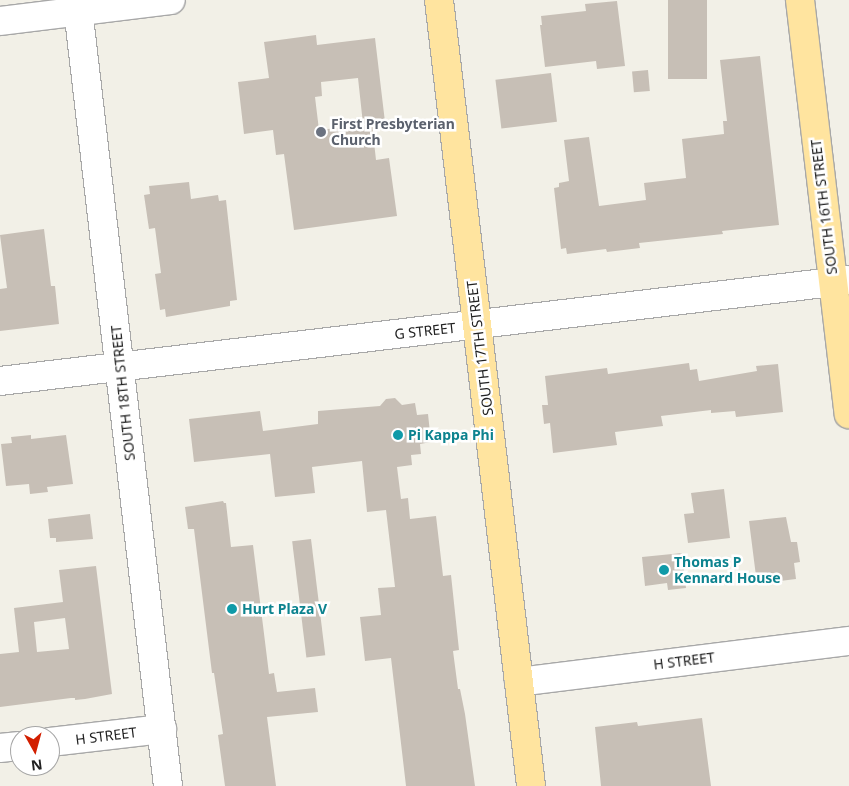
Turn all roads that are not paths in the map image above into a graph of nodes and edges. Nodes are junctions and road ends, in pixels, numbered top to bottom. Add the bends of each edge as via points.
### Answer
1 (171, 0) edge
2 (439, 0) edge
3 (800, 0) edge
4 (78, 6) edge
5 (0, 20) edge
6 (841, 280) edge
7 (477, 325) junction
8 (120, 367) junction
9 (0, 380) edge
10 (849, 414) edge
11 (849, 641) edge
12 (519, 682) junction
13 (162, 729) junction
14 (60, 741) edge
15 (168, 786) edge
16 (532, 786) edge

1 - 4 street
2 - 7 main road, SOUTH 17TH STREET
3 - 6 main road, SOUTH 16TH STREET
4 - 5 street
4 - 8 street, SOUTH 18TH STREET
6 - 7 street, G STREET
6 - 10 main road, SOUTH 16TH STREET
7 - 8 street, G STREET
7 - 12 main road, SOUTH 17TH STREET
8 - 9 street, G STREET
8 - 13 street, SOUTH 18TH STREET
11 - 12 street, H STREET
12 - 16 main road, SOUTH 17TH STREET
13 - 14 street, H STREET
13 - 15 street, SOUTH 18TH STREET

